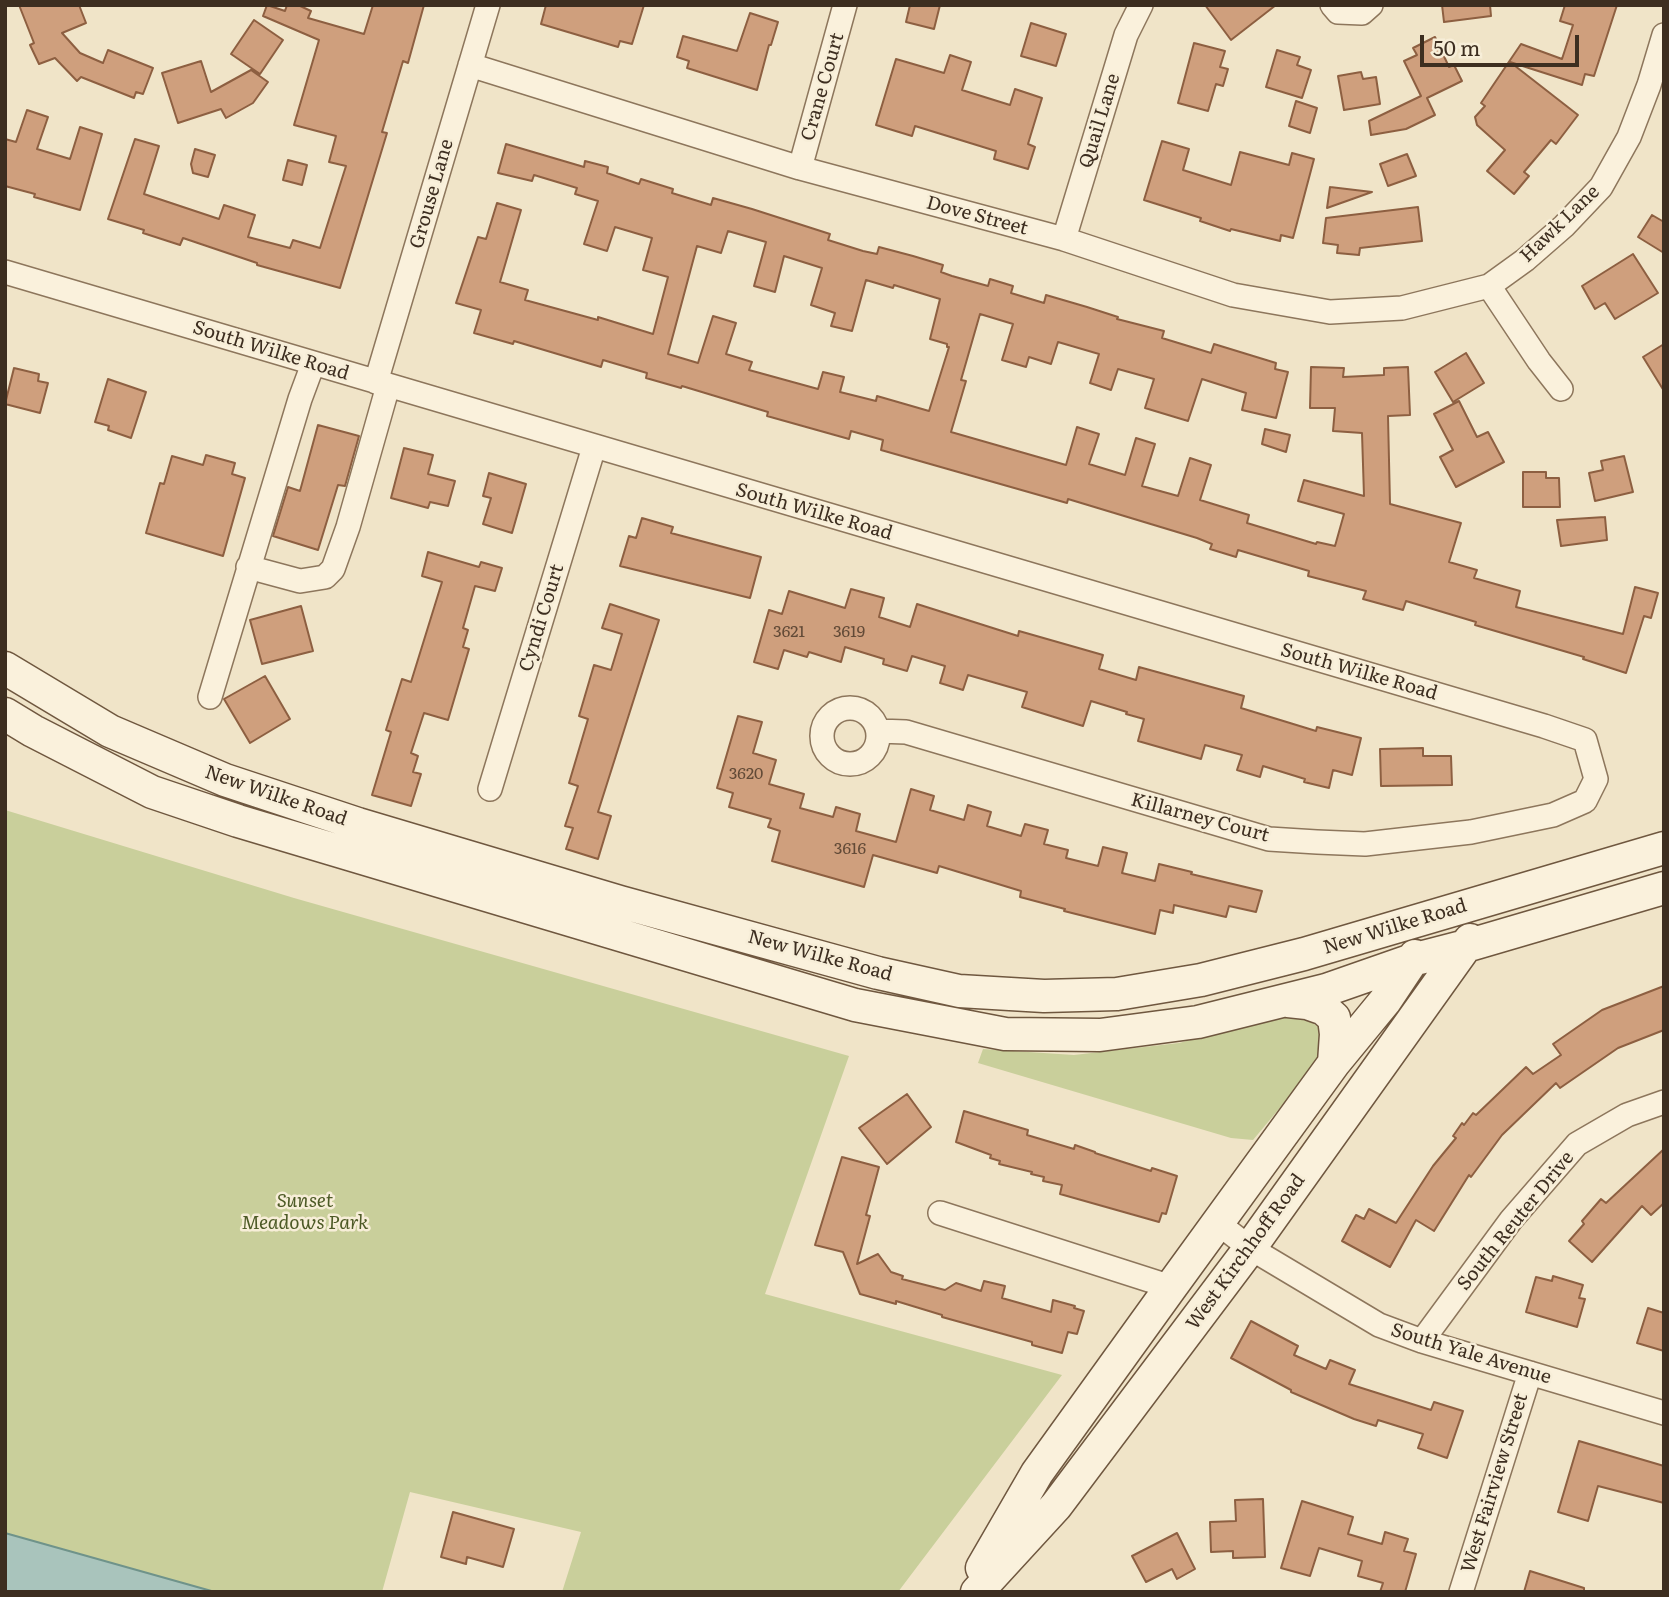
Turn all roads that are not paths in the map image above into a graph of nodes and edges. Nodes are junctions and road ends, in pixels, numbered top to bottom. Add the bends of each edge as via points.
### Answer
1 (488, 5) edge
2 (845, 5) edge
3 (1141, 5) edge
4 (1332, 5) edge
5 (1371, 5) edge
6 (1664, 35) edge
7 (470, 65) junction
8 (800, 168) junction
9 (1063, 239) junction
10 (5, 272) edge
11 (1489, 286) junction
12 (313, 364) junction
13 (382, 384) junction
14 (1562, 389) dead end
15 (594, 447) junction
16 (248, 567) junction
17 (5, 668) edge
18 (210, 697) dead end
19 (5, 714) edge
20 (878, 732) dead end
21 (1596, 779) joint
22 (490, 789) dead end
23 (1664, 848) edge
24 (1664, 888) edge
25 (1495, 898) junction
26 (1448, 910) junction
27 (1466, 947) junction
28 (1412, 960) junction
29 (1283, 1001) junction
30 (1334, 1063) junction
31 (1664, 1102) edge
32 (940, 1213) dead end
33 (1219, 1224) junction
34 (1250, 1248) junction
35 (1171, 1287) junction
36 (1422, 1341) junction
37 (1530, 1373) junction
38 (1664, 1413) edge
39 (968, 1592) edge
40 (978, 1592) edge
41 (1461, 1592) edge

1 - 7 street, Grouse Lane
2 - 8 street, Crane Court
3 - 9 street, Quail Lane via 1126,35
4 - 5 street via 1338,12 1362,13
6 - 11 street, Hawk Lane via 1629,137 1601,187 1564,226
7 - 8 street, Dove Street
7 - 13 street, Grouse Lane
8 - 9 street, Dove Street
9 - 11 street, Dove Street via 1233,295 1330,312 1402,308
10 - 12 street, South Wilke Road
11 - 14 street
12 - 13 street, South Wilke Road
12 - 16 street
13 - 15 street, South Wilke Road
13 - 16 street, Grouse Lane via 348,527 333,569 325,577 300,582
15 - 21 street, South Wilke Road via 1585,740
15 - 22 street, Cyndi Court
16 - 18 street
17 - 26 main road, New Wilke Road via 110,731 225,780 620,902 878,973 959,990 1044,996 1129,992 1201,980 1304,954
19 - 29 main road, New Wilke Road via 164,796 855,1005 1005,1034 1100,1035 1198,1022
20 - 21 street, Killarney Court via 906,732 1269,839 1365,844 1472,832 1553,815 1585,801
23 - 25 main road, New Wilke Road
24 - 27 main road, New Wilke Road
25 - 26 main road, New Wilke Road
25 - 27 main road, West Kirchhoff Road
26 - 28 main road, West Kirchhoff Road
27 - 28 main road, New Wilke Road
27 - 34 main road, West Kirchhoff Road
28 - 29 main road, New Wilke Road
28 - 30 main road, West Kirchhoff Road
29 - 30 main road via 1307,1003 1334,1018
30 - 33 main road, West Kirchhoff Road
31 - 36 street, South Reuter Drive via 1627,1115 1577,1144 1511,1220
32 - 35 street
33 - 34 street, South Yale Avenue
33 - 35 main road, West Kirchhoff Road
34 - 36 street, South Yale Avenue via 1380,1325
34 - 40 main road, West Kirchhoff Road via 1056,1506
35 - 39 main road, West Kirchhoff Road via 1037,1473
36 - 37 street, South Yale Avenue
37 - 38 street, South Yale Avenue
37 - 41 street, West Fairview Street

